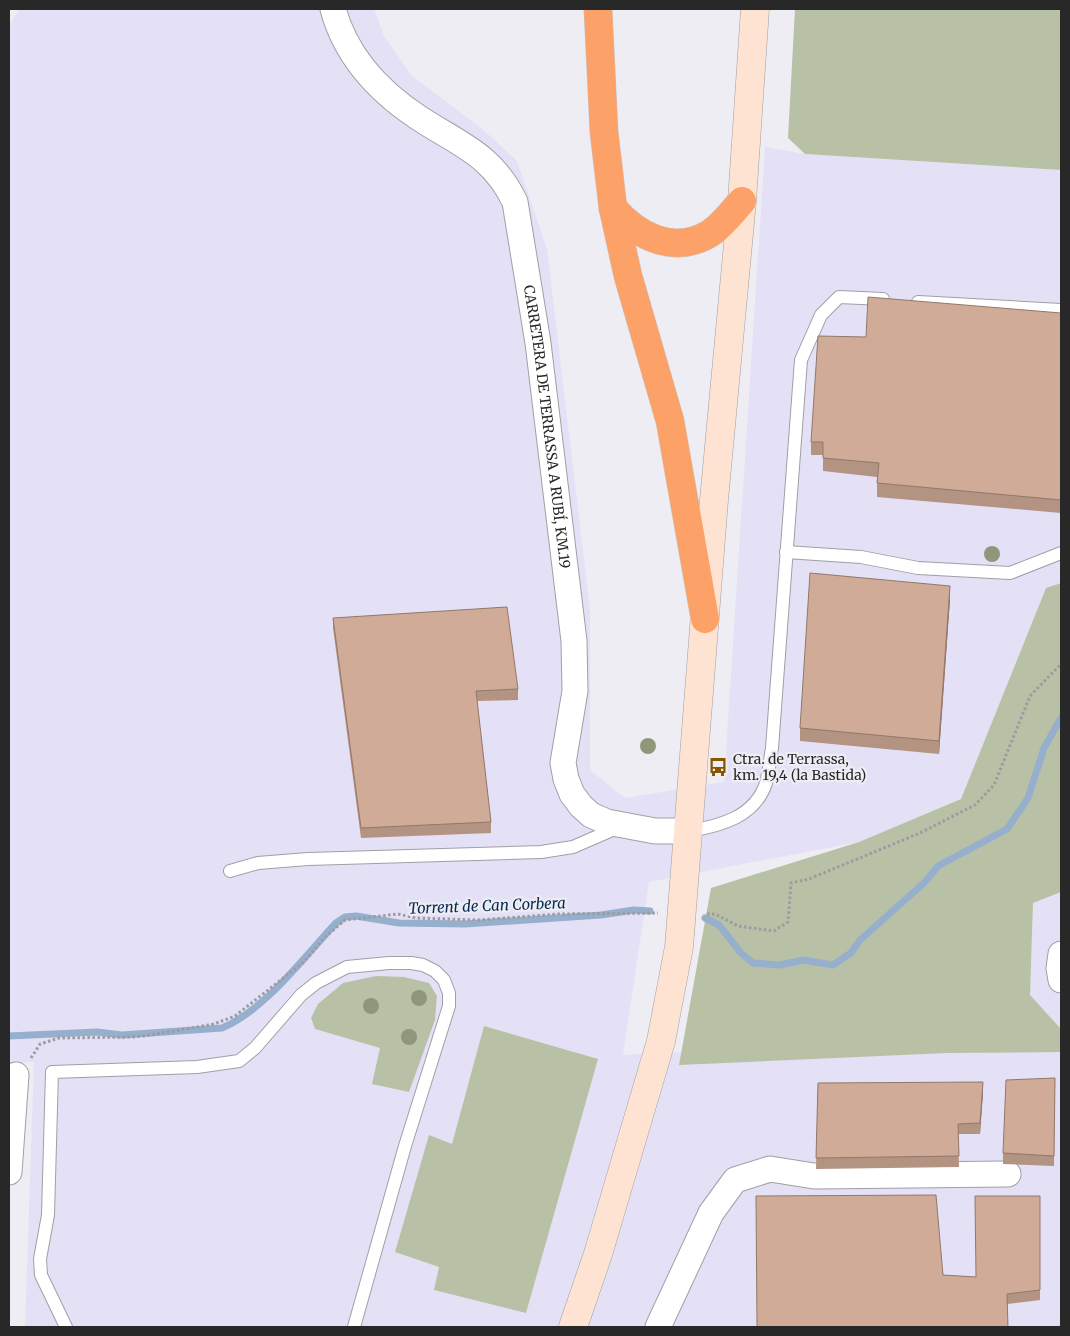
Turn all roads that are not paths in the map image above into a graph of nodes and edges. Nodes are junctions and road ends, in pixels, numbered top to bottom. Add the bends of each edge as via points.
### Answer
1 (333, 9) edge
2 (598, 9) edge
3 (755, 9) edge
4 (742, 201) junction
5 (613, 208) junction
6 (1061, 310) edge
7 (786, 552) junction
8 (1061, 553) edge
9 (705, 619) junction
10 (621, 826) junction
11 (689, 831) junction
12 (230, 871) dead end
13 (1061, 954) edge
14 (1061, 980) edge
15 (16, 1076) road end
16 (9, 1172) edge
17 (1008, 1174) dead end
18 (66, 1327) edge
19 (354, 1327) edge
20 (573, 1327) edge
21 (658, 1327) edge

1 - 10 street, CARRETERA DE TERRASSA A RUBÍ, KM.19 via 353,55 366,74 420,118 472,149 496,172 515,202 538,343 574,640 575,691 563,763 572,794 581,806 591,815
2 - 5 highway via 604,132
3 - 4 main road
4 - 5 highway via 711,233 698,239 672,243 650,238
4 - 9 main road
5 - 9 highway via 628,276 670,421
6 - 7 lane via 839,297 821,315 801,360
7 - 8 lane via 861,557 918,568 1010,573
7 - 11 lane via 772,748 766,783 745,813 716,827
9 - 11 main road
10 - 11 street, CARRETERA DE TERRASSA A RUBÍ, KM.19
10 - 12 lane via 573,847 541,852 308,859 258,863
11 - 20 main road via 679,947 661,1041 601,1245
13 - 14 street via 1058,968
15 - 16 street
17 - 21 street via 814,1176 770,1169 735,1180 711,1213
18 - 19 lane via 40,1275 48,1215 52,1072 197,1067 239,1061 316,983 347,967 411,962 435,971 444,980 449,1006

